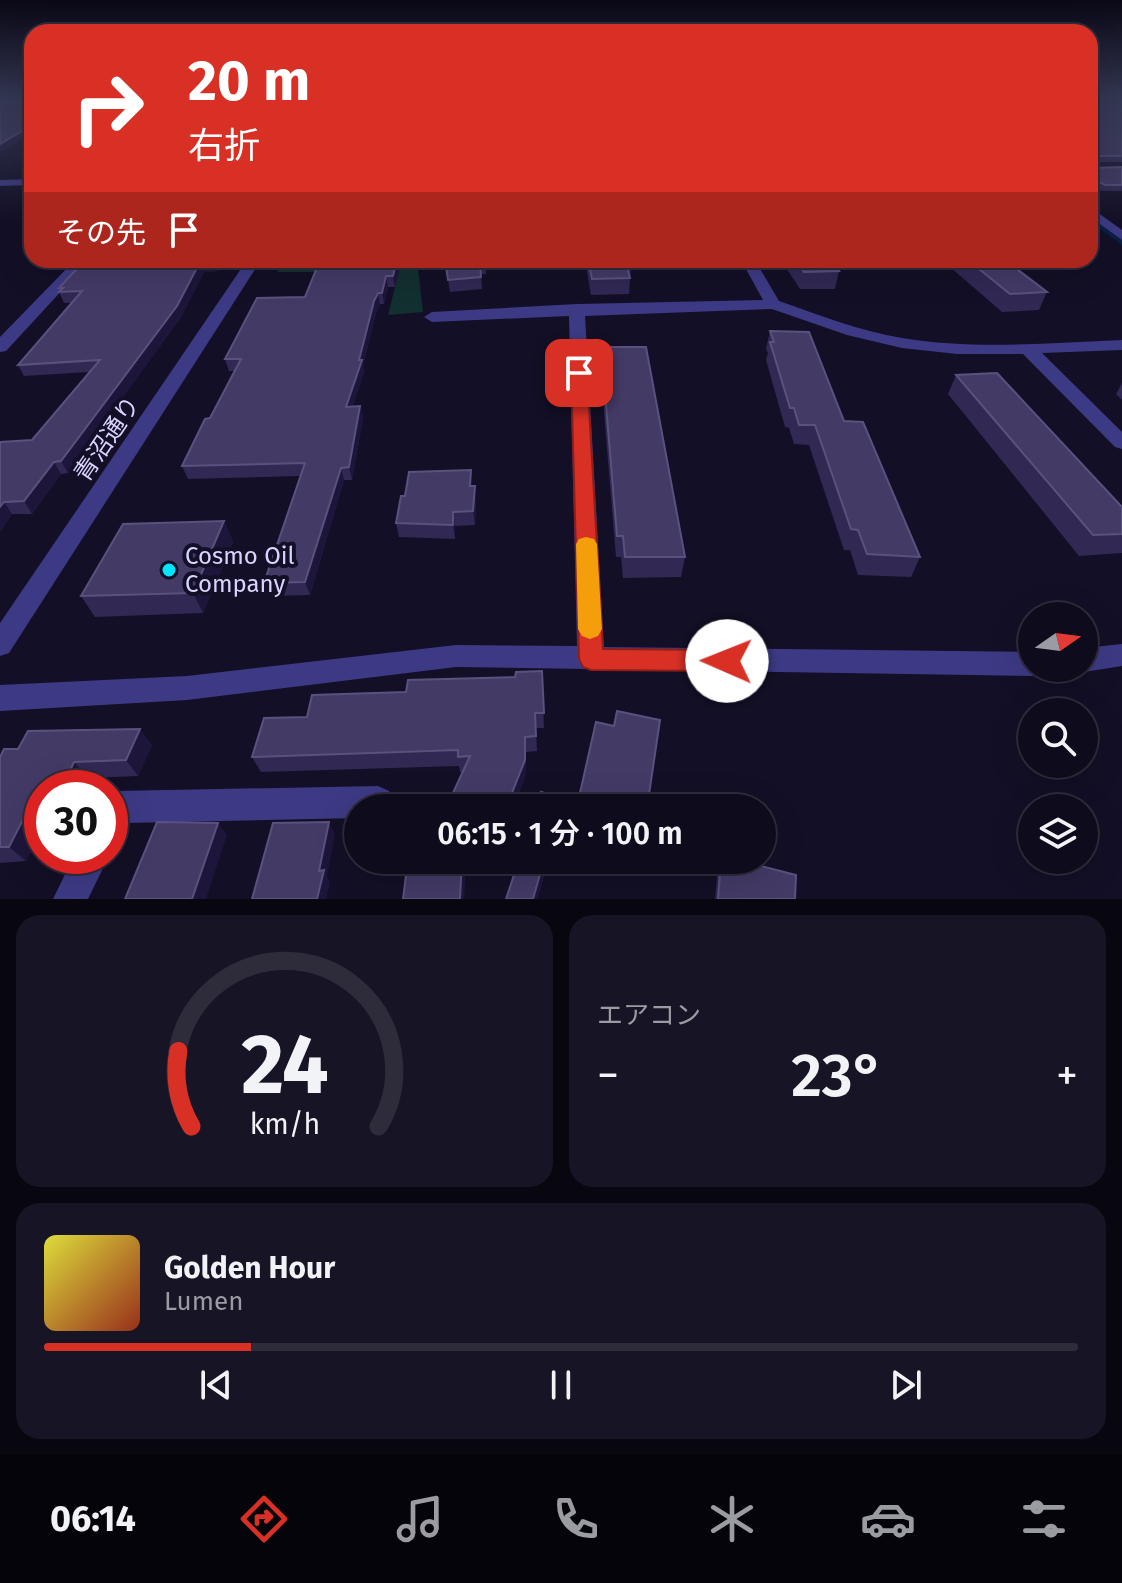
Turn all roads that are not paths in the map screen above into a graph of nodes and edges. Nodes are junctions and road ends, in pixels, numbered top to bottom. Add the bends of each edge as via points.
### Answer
1 (24, 182) edge
2 (0, 183) edge
3 (1098, 217) edge
4 (1122, 236) edge
5 (75, 268) edge
6 (249, 268) edge
7 (753, 268) edge
8 (773, 304) junction
9 (577, 309) junction
10 (432, 317) dead end
11 (4, 339) edge
12 (1122, 345) edge
13 (1027, 348) junction
14 (1122, 443) edge
15 (0, 645) edge
16 (1122, 655) edge
17 (1098, 658) edge
18 (591, 659) junction
19 (1018, 664) edge
20 (0, 698) edge
21 (344, 803) edge
22 (128, 807) edge
23 (83, 874) edge
24 (70, 899) edge

1 - 2 street
3 - 4 street
5 - 11 street
6 - 15 street, 青沼通り
7 - 8 street
8 - 9 street
8 - 13 street via 903,344
9 - 10 street
9 - 18 street
12 - 13 street
13 - 14 street
16 - 17 street
18 - 19 street
18 - 20 street via 456,656 187,688
21 - 22 street
23 - 24 street

